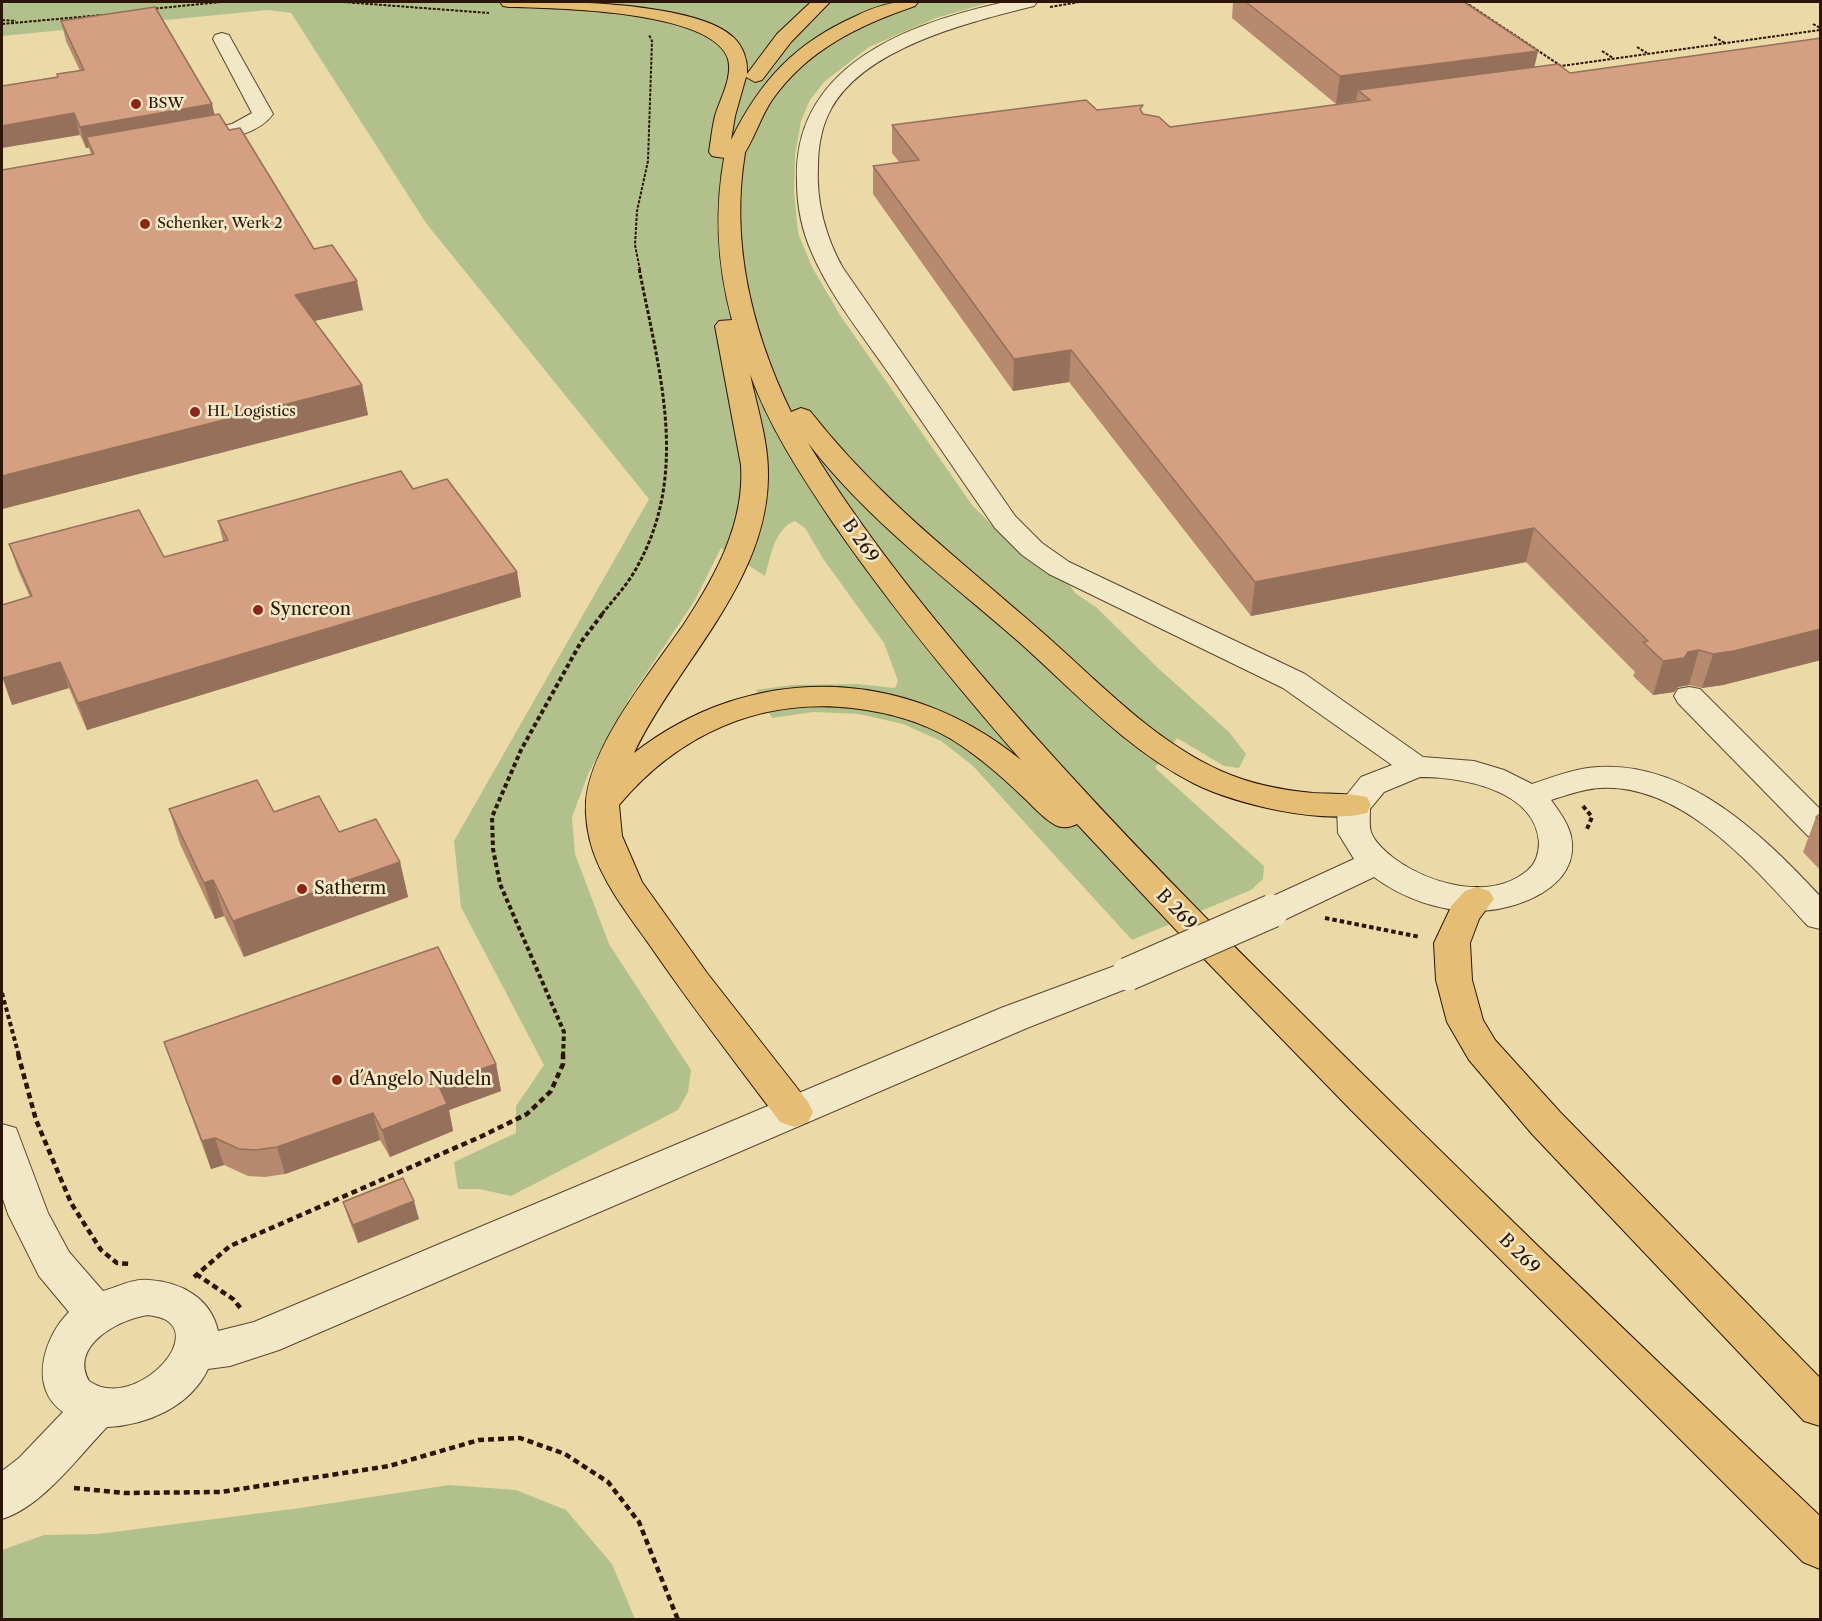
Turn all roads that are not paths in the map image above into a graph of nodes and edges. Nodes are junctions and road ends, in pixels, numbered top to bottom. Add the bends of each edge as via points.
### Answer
1 (821, 2) edge
2 (834, 2) edge
3 (909, 2) edge
4 (1038, 4) edge
5 (503, 7) edge
6 (222, 39) dead end
7 (174, 141) edge
8 (727, 152) junction
9 (735, 319) junction
10 (1689, 696) dead end
11 (1416, 768) junction
12 (1528, 797) junction
13 (1355, 805) junction
14 (601, 806) junction
15 (1069, 820) junction
16 (1821, 828) edge
17 (1375, 864) junction
18 (1477, 899) junction
19 (1821, 917) edge
20 (794, 1112) junction
21 (2, 1139) edge
22 (97, 1314) junction
23 (1588, 1323) junction
24 (196, 1352) junction
25 (97, 1407) junction
26 (1821, 1407) edge
27 (18, 1485) edge
28 (1821, 1547) edge

1 - 8 main road via 784,38 749,84 731,118
2 - 8 main road via 796,39 762,85
3 - 8 main road via 842,28 793,61
4 - 11 street via 968,16 902,42 854,71 828,99 812,136 807,190 818,242 848,296 1005,522 1032,549 1099,589 1294,681
5 - 8 main road via 610,7 680,20 711,31 736,54 738,67 724,118
6 - 7 street via 262,114 254,122 229,131
8 - 9 main road via 713,185 711,247
9 - 13 main road via 840,466 888,513 1158,747 1188,768 1271,799 1312,805
9 - 14 main road via 755,476 744,537 735,566 714,602 626,732
9 - 15 main road via 749,387 770,433 842,546
9 - 23 main road, B 269 / B 269 via 790,433 819,481 902,600 965,675 1084,813 1175,910
10 - 16 street
11 - 12 street via 1448,767 1488,776
11 - 13 street via 1377,780
12 - 18 street via 1546,815 1555,835 1556,854 1547,872 1530,886 1506,896
12 - 19 street via 1582,779 1608,777 1650,784 1725,824 1759,852
13 - 17 street via 1352,824 1359,844
14 - 15 main road via 642,762 692,729 763,702 800,697 840,698 921,712 959,731 1000,760
14 - 20 main road via 613,862 637,902
15 - 23 main road
17 - 18 street via 1420,890
17 - 20 street, bridge via 1128,974
18 - 26 main road via 1464,914 1452,943 1454,980 1465,1022 1482,1050 1546,1123
20 - 24 street via 264,1337 230,1348
21 - 22 street via 28,1214 54,1264
22 - 24 street via 185,1282 187,1310 196,1325
22 - 25 street via 74,1336 65,1354 63,1371 72,1394
23 - 28 main road, B 269 / B 269
24 - 25 street via 186,1372 157,1396 133,1406
25 - 27 street

